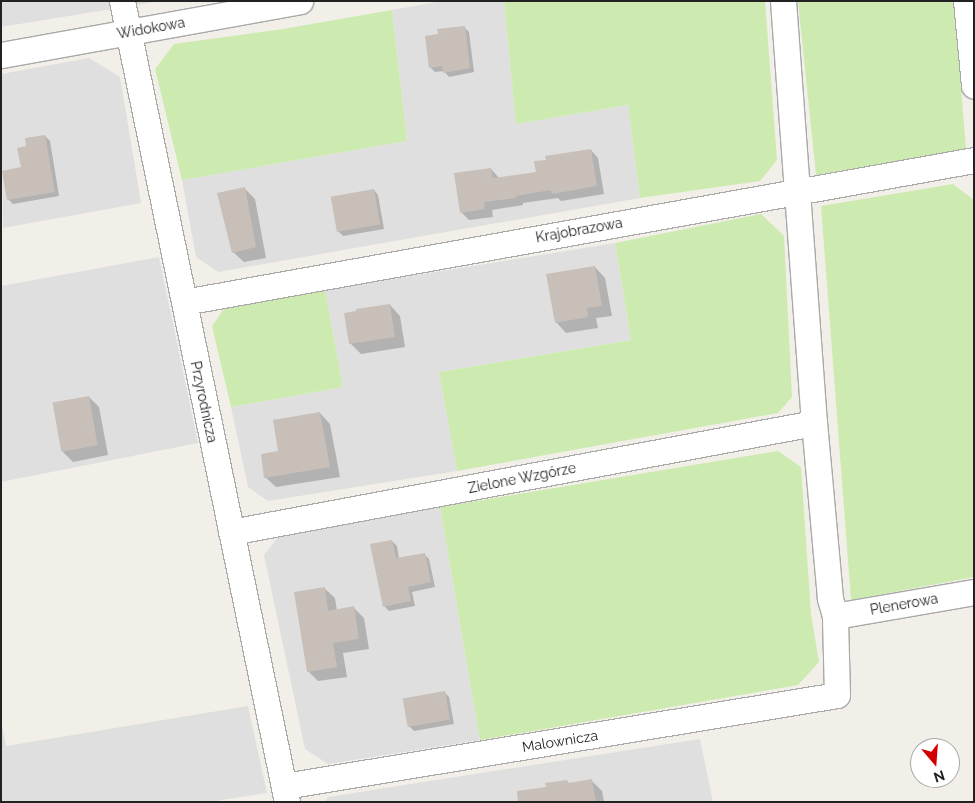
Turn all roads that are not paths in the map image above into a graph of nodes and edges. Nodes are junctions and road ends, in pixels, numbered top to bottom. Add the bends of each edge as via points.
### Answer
1 (122, 1) edge
2 (300, 1) edge
3 (784, 1) edge
4 (966, 1) edge
5 (128, 32) junction
6 (1, 55) edge
7 (974, 86) edge
8 (974, 160) edge
9 (799, 190) junction
10 (184, 302) junction
11 (814, 423) junction
12 (231, 532) junction
13 (974, 592) edge
14 (835, 616) junction
15 (285, 794) edge

1 - 5 street, Przyrodnicza
2 - 5 street, Widokowa
3 - 9 street
4 - 7 street
5 - 6 street, Widokowa
5 - 10 street, Przyrodnicza
8 - 9 street, Krajobrazowa
9 - 10 street, Krajobrazowa
9 - 11 street
10 - 12 street, Przyrodnicza
11 - 12 street, Zielone Wzgórze
11 - 14 street via 830,598
12 - 15 street, Przyrodnicza
13 - 14 street, Plenerowa
14 - 15 street, Malownicza via 837,695

